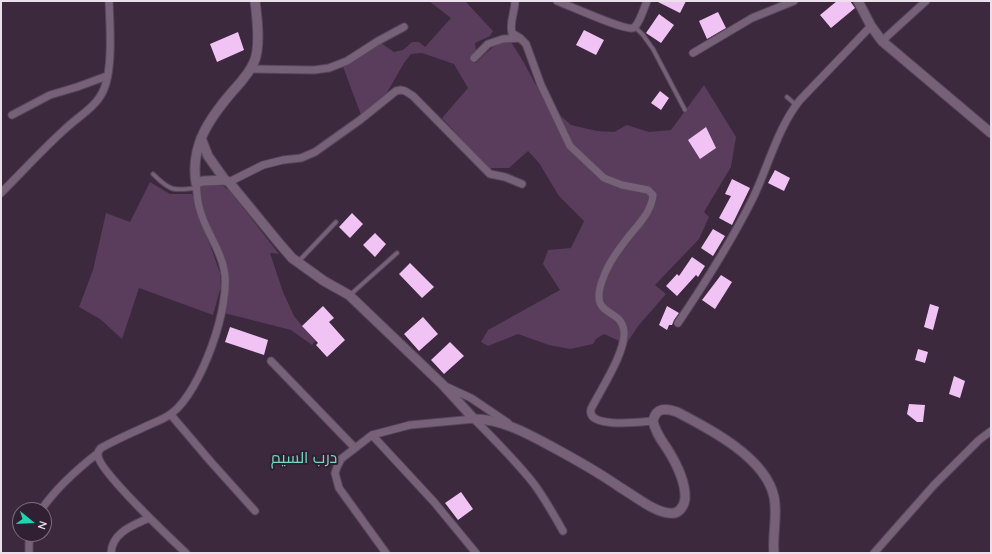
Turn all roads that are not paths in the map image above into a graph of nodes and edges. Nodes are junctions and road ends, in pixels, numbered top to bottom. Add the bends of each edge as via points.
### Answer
1 (109, 1) edge
2 (514, 1) edge
3 (557, 1) edge
4 (647, 1) edge
5 (794, 1) edge
6 (858, 1) edge
7 (926, 1) edge
8 (256, 3) edge
9 (871, 26) junction
10 (404, 27) dead end
11 (635, 27) junction
12 (520, 38) junction
13 (882, 41) junction
14 (693, 53) dead end
15 (474, 58) dead end
16 (251, 69) junction
17 (107, 76) junction
18 (787, 98) dead end
19 (796, 105) junction
20 (685, 110) dead end
21 (12, 115) dead end
22 (991, 133) edge
23 (201, 138) junction
24 (153, 174) dead end
25 (227, 181) junction
26 (522, 184) dead end
27 (196, 185) junction
28 (1, 193) edge
29 (336, 222) dead end
30 (397, 253) dead end
31 (298, 262) junction
32 (349, 295) junction
33 (678, 323) dead end
34 (271, 361) dead end
35 (442, 384) junction
36 (171, 415) junction
37 (474, 419) junction
38 (653, 421) junction
39 (514, 428) junction
40 (991, 431) edge
41 (372, 435) junction
42 (355, 448) junction
43 (98, 453) junction
44 (46, 502) edge
45 (255, 511) dead end
46 (149, 518) junction
47 (563, 532) dead end
48 (30, 542) edge
49 (29, 553) edge
50 (111, 553) edge
51 (186, 553) edge
52 (386, 553) edge
53 (476, 553) edge
54 (774, 553) edge
55 (874, 553) edge

1 - 17 street
2 - 12 street via 511,29 512,33
3 - 11 street via 617,26 628,29
4 - 11 street
5 - 14 street via 752,18
6 - 9 street
7 - 13 street
8 - 16 street via 256,53
9 - 13 street
9 - 19 street
10 - 16 street via 347,61 329,68
11 - 20 lane via 653,49
12 - 15 street via 503,39 488,44
12 - 38 street via 526,44 541,85 570,146 604,178 648,190 653,195 648,210 636,229 622,244 602,281 598,299 603,309 619,318 624,329 624,340 590,413 596,420 614,423
13 - 22 street
16 - 23 street via 218,110
17 - 21 street via 50,94
17 - 28 street via 98,100 45,148
18 - 19 lane
19 - 33 street via 786,120 734,234
23 - 25 street via 208,156
23 - 27 street via 196,162
24 - 27 lane via 162,184 173,190
25 - 26 street via 263,165 301,158 315,152 360,120 389,95 401,90 413,96 490,174
25 - 27 street via 203,181
25 - 31 street
27 - 36 street via 200,211 224,268 226,288 216,334 197,378 178,409
29 - 31 lane
30 - 32 lane
31 - 32 street
32 - 35 street
34 - 42 street
35 - 37 street
35 - 39 street via 471,398
36 - 43 street via 105,445
36 - 45 street
37 - 39 street via 494,421
37 - 41 street via 410,425
37 - 47 street via 535,485
38 - 39 street via 674,460 683,484 685,500 680,510 675,513 661,511 584,464
38 - 54 street via 656,412 661,410 677,412 731,443 750,458 768,481 774,497
40 - 55 street via 939,480
41 - 42 street
41 - 53 street via 434,502
42 - 52 street via 337,466 336,480 345,498
43 - 44 street via 64,482
43 - 46 street via 100,461 110,475
46 - 50 street via 122,532 113,544
46 - 51 street
48 - 49 street

